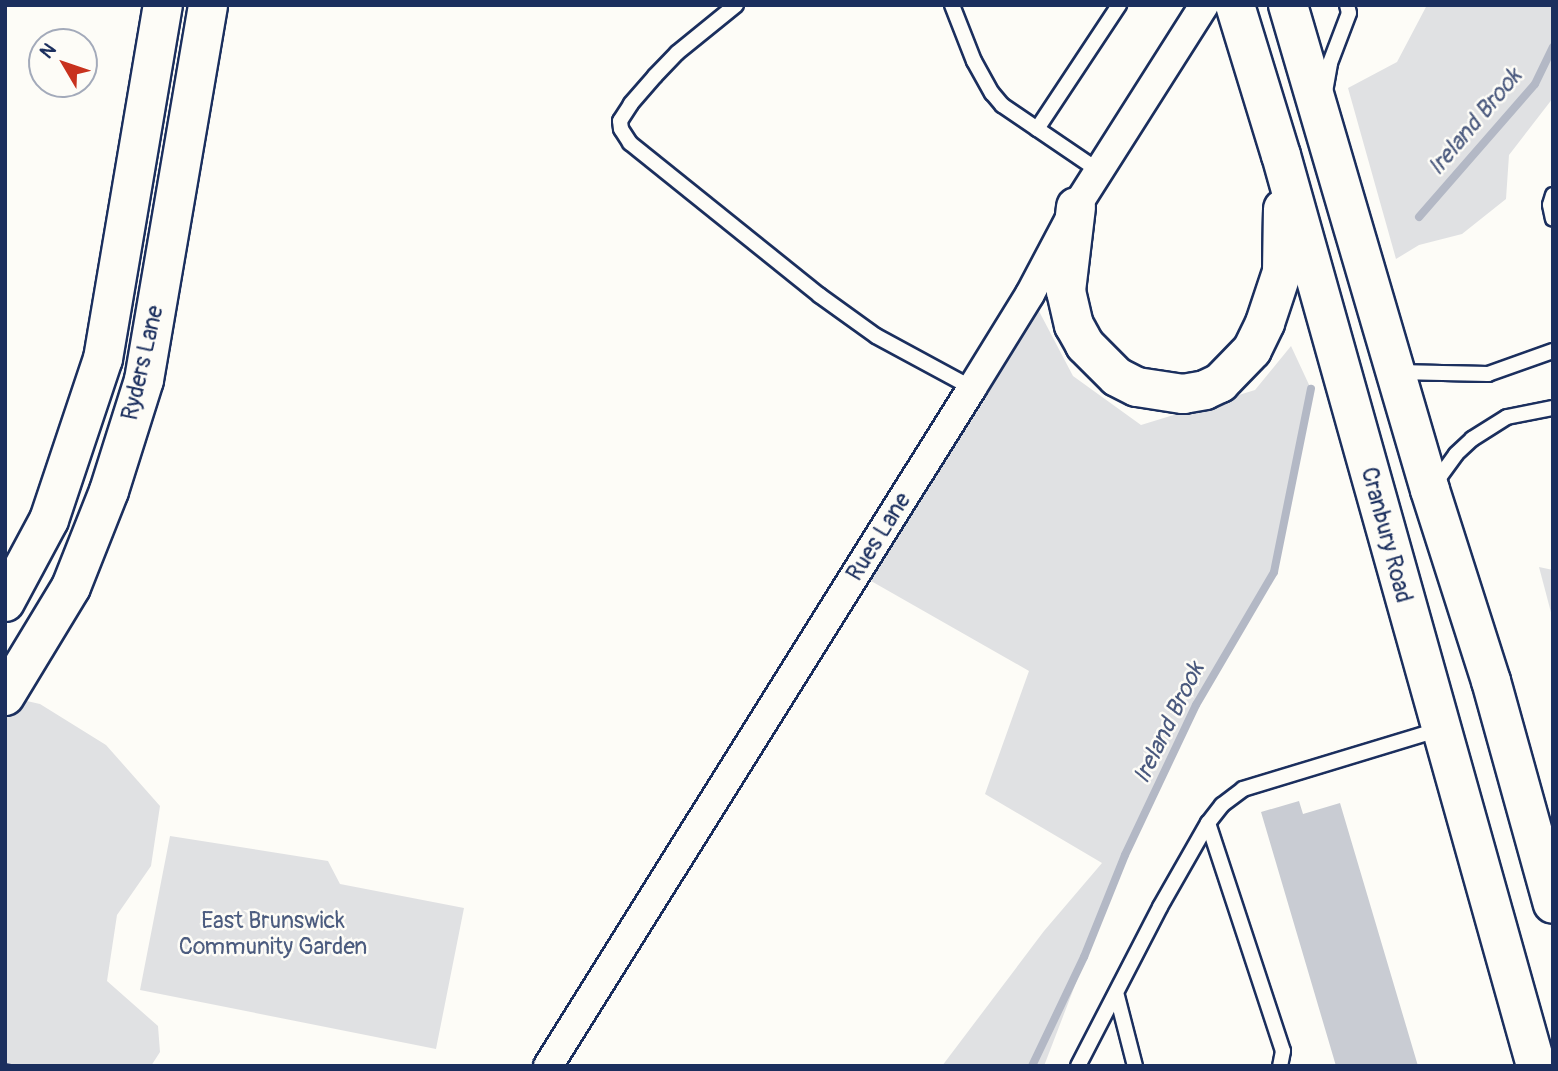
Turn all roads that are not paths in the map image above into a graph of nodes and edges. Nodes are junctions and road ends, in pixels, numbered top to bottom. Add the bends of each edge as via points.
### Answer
1 (163, 5) edge
2 (208, 5) edge
3 (736, 5) edge
4 (952, 5) edge
5 (1119, 5) edge
6 (1204, 5) edge
7 (1235, 5) edge
8 (1288, 5) edge
9 (1352, 8) edge
10 (1321, 114) junction
11 (1038, 129) junction
12 (1281, 155) junction
13 (1099, 171) junction
14 (1553, 195) edge
15 (1076, 207) junction
16 (1553, 219) edge
17 (1553, 351) edge
18 (1398, 372) junction
19 (972, 388) junction
20 (1553, 408) edge
21 (1430, 490) junction
22 (5, 602) edge
23 (5, 696) edge
24 (1440, 729) junction
25 (1208, 823) junction
26 (1553, 904) edge
27 (1116, 996) junction
28 (548, 1066) edge
29 (1078, 1066) edge
30 (1135, 1066) edge
31 (1280, 1066) edge
32 (1536, 1066) edge

1 - 22 main road, Ryders Lane via 103,359 49,520
2 - 23 main road, Ryders Lane via 145,380 71,587
3 - 19 lane via 677,53 631,104 620,121 621,129 630,143 820,295 876,336
4 - 11 lane via 992,93
5 - 11 lane
6 - 13 street, Rues Lane
7 - 12 main road, Cranbury Road
8 - 10 main road
9 - 10 lane via 1330,63
10 - 18 main road
11 - 13 lane
12 - 15 main road via 1284,246 1273,304 1252,350 1238,368 1206,390 1183,394 1137,387 1117,377 1084,345 1066,291
12 - 24 main road, Cranbury Road
13 - 15 street, Rues Lane
14 - 16 lane
15 - 19 street, Rues Lane
17 - 18 lane via 1488,374
18 - 21 main road
19 - 28 street, Rues Lane
20 - 21 lane via 1507,417 1472,439
21 - 26 main road via 1491,681
24 - 25 lane via 1243,789
24 - 32 main road, Cranbury Road
25 - 27 lane
25 - 31 lane via 1283,1051
27 - 29 lane
27 - 30 lane

